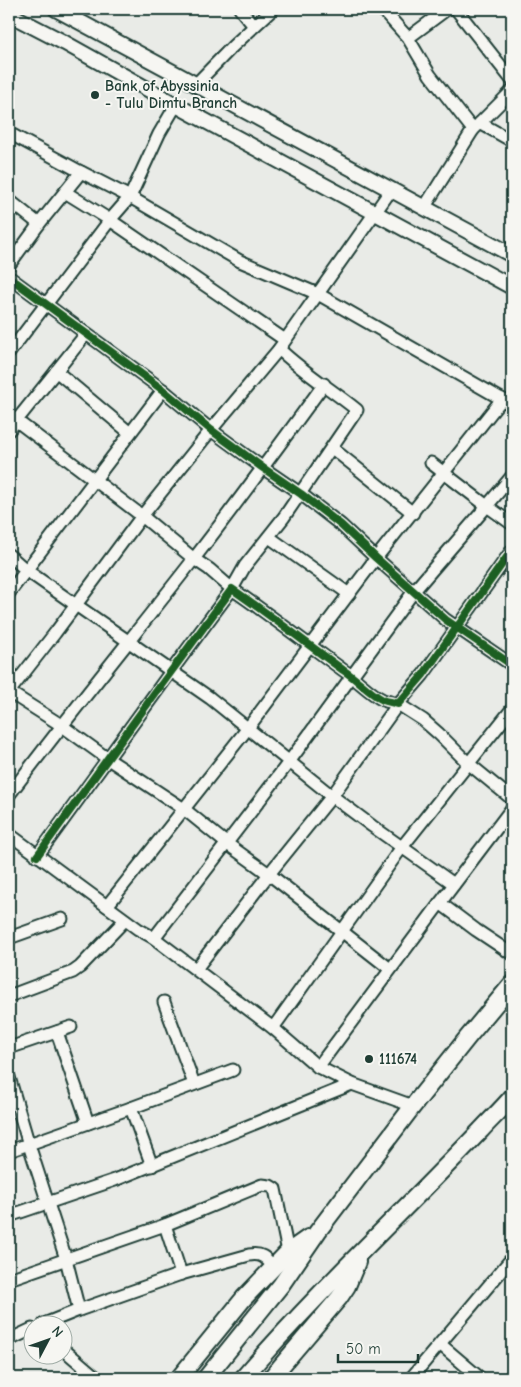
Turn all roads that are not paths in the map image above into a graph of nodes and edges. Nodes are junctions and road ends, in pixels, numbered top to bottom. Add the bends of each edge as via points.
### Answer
1 (56, 9) edge
2 (240, 9) edge
3 (273, 9) edge
4 (382, 9) edge
5 (447, 9) edge
6 (456, 9) edge
7 (9, 14) edge
8 (254, 26) junction
9 (408, 38) junction
10 (512, 80) edge
11 (196, 84) junction
12 (512, 92) edge
13 (176, 105) junction
14 (476, 126) junction
15 (9, 133) edge
16 (512, 141) edge
17 (81, 172) junction
18 (391, 190) junction
19 (65, 192) junction
20 (130, 197) junction
21 (9, 200) edge
22 (424, 208) junction
23 (376, 212) junction
24 (110, 220) junction
25 (39, 224) junction
26 (512, 255) edge
27 (9, 266) edge
28 (9, 278) edge
29 (512, 287) edge
30 (318, 294) junction
31 (46, 304) junction
32 (86, 334) junction
33 (282, 345) junction
34 (9, 353) edge
35 (56, 371) junction
36 (324, 384) junction
37 (163, 390) junction
38 (507, 402) edge
39 (11, 422) edge
40 (211, 430) junction
41 (130, 433) junction
42 (332, 448) junction
43 (431, 463) dead end
44 (263, 468) junction
45 (444, 473) junction
46 (512, 476) edge
47 (94, 480) junction
48 (301, 494) junction
49 (487, 506) junction
50 (413, 512) junction
51 (142, 516) junction
52 (512, 524) edge
53 (269, 537) junction
54 (512, 550) edge
55 (9, 555) edge
56 (376, 558) junction
57 (194, 559) junction
58 (26, 570) junction
59 (232, 589) junction
60 (414, 591) junction
61 (9, 593) edge
62 (349, 594) junction
63 (76, 606) junction
64 (457, 627) junction
65 (129, 641) junction
66 (310, 646) junction
67 (512, 665) edge
68 (171, 670) junction
69 (352, 676) junction
70 (11, 686) edge
71 (398, 704) junction
72 (512, 708) edge
73 (61, 725) junction
74 (248, 728) junction
75 (108, 759) junction
76 (289, 762) junction
77 (468, 763) junction
78 (9, 794) edge
79 (332, 796) junction
80 (512, 799) edge
81 (512, 808) edge
82 (184, 809) junction
83 (9, 834) edge
84 (226, 843) junction
85 (402, 847) junction
86 (37, 856) junction
87 (269, 874) junction
88 (454, 884) junction
89 (440, 903) junction
90 (107, 906) junction
91 (62, 919) dead end
92 (125, 920) junction
93 (342, 931) junction
94 (9, 938) edge
95 (154, 938) junction
96 (512, 954) edge
97 (196, 969) junction
98 (390, 969) junction
99 (512, 984) edge
100 (9, 996) edge
101 (164, 1002) dead end
102 (71, 1027) dead end
103 (273, 1028) junction
104 (57, 1032) junction
105 (9, 1048) edge
106 (318, 1067) junction
107 (233, 1070) dead end
108 (9, 1077) edge
109 (194, 1084) junction
110 (352, 1084) junction
111 (511, 1100) edge
112 (413, 1106) junction
113 (131, 1108) junction
114 (88, 1123) junction
115 (29, 1145) junction
116 (9, 1151) edge
117 (152, 1166) junction
118 (48, 1202) junction
119 (9, 1216) edge
120 (165, 1225) junction
121 (318, 1231) junction
122 (288, 1252) junction
123 (361, 1252) junction
124 (512, 1258) edge
125 (66, 1260) junction
126 (274, 1267) junction
127 (181, 1274) junction
128 (9, 1279) edge
129 (79, 1310) junction
130 (69, 1314) edge
131 (22, 1334) edge
132 (9, 1340) edge
133 (440, 1344) junction
134 (72, 1357) edge
135 (97, 1378) edge
136 (179, 1378) edge
137 (206, 1378) edge
138 (244, 1378) edge
139 (271, 1378) edge
140 (411, 1378) edge
141 (480, 1378) edge

1 - 11 main road
2 - 8 street
3 - 8 street
4 - 9 street
5 - 9 street
6 - 10 street
7 - 13 main road
8 - 11 street
9 - 14 street via 430,75
11 - 18 main road
12 - 14 street
13 - 20 street
13 - 23 main road
14 - 16 street
14 - 22 street
15 - 17 street
17 - 19 street
17 - 20 street
18 - 22 main road
18 - 23 street
19 - 24 street
19 - 25 street
20 - 24 street
20 - 30 street via 240,261
21 - 25 street
22 - 26 main road
23 - 29 main road
23 - 30 street
24 - 31 street
24 - 33 street
25 - 27 street
28 - 31 street
30 - 33 street
30 - 38 street
31 - 32 street
31 - 34 street
32 - 35 street
32 - 37 street
33 - 36 street via 296,365
33 - 40 street
35 - 39 street
35 - 41 street
36 - 42 street via 357,410
36 - 44 street
37 - 40 street
37 - 41 street
38 - 45 street
39 - 47 street
40 - 44 street
40 - 51 street
41 - 47 street
42 - 48 street
42 - 50 street
43 - 45 street
44 - 48 street
44 - 57 street
45 - 49 street
45 - 50 street
46 - 49 street
47 - 51 street
47 - 58 street
48 - 53 street
48 - 56 street via 341,524
49 - 52 street
49 - 60 street
50 - 56 street
51 - 57 street
51 - 63 street
53 - 59 street via 244,566
53 - 62 street
54 - 64 street
55 - 58 street
56 - 60 street
56 - 62 street
57 - 59 street
57 - 65 street
58 - 61 street
58 - 63 street
59 - 66 street
59 - 68 street
60 - 64 street
60 - 69 street
62 - 66 street
63 - 65 street
63 - 70 street
64 - 67 street
64 - 71 street
65 - 68 street
65 - 73 street
66 - 69 street
66 - 74 street
68 - 74 street
68 - 75 street
69 - 71 street via 379,697
69 - 76 street
70 - 73 street
71 - 77 street via 423,720
71 - 79 street
72 - 77 street
73 - 75 street
73 - 78 street
74 - 76 street
74 - 82 street
75 - 82 street
75 - 86 street
76 - 79 street
76 - 84 street
77 - 80 street
77 - 85 street
79 - 85 street
79 - 87 street
81 - 88 street
82 - 84 street
82 - 90 street
83 - 86 street
84 - 87 street
84 - 95 street
85 - 88 street
85 - 93 street
86 - 90 street
87 - 93 street
87 - 97 street
88 - 89 street
89 - 96 street
89 - 98 street
90 - 92 street
91 - 94 street
92 - 95 street
92 - 100 street via 73,972
93 - 98 street
93 - 103 street
95 - 97 street
97 - 103 street
98 - 106 street
99 - 112 highway
101 - 109 street
102 - 104 street
103 - 106 street
104 - 105 street
104 - 114 street
106 - 110 street
107 - 109 street
108 - 115 street
109 - 113 street
110 - 112 street
110 - 117 street
111 - 123 highway
112 - 121 highway
113 - 114 street
113 - 117 street
114 - 115 street
115 - 116 street
115 - 118 street
117 - 118 street
118 - 119 street
118 - 125 street
120 - 122 street via 262,1185 270,1186 275,1189
120 - 125 street
120 - 127 street
121 - 122 highway
121 - 137 highway via 275,1292
122 - 126 highway
123 - 138 highway via 273,1343
123 - 139 highway via 339,1298
124 - 133 street
125 - 128 street
125 - 129 street
126 - 127 street via 258,1254
126 - 136 highway via 244,1298
127 - 129 street
129 - 130 street
131 - 132 street
133 - 140 street
133 - 141 street
134 - 135 street

